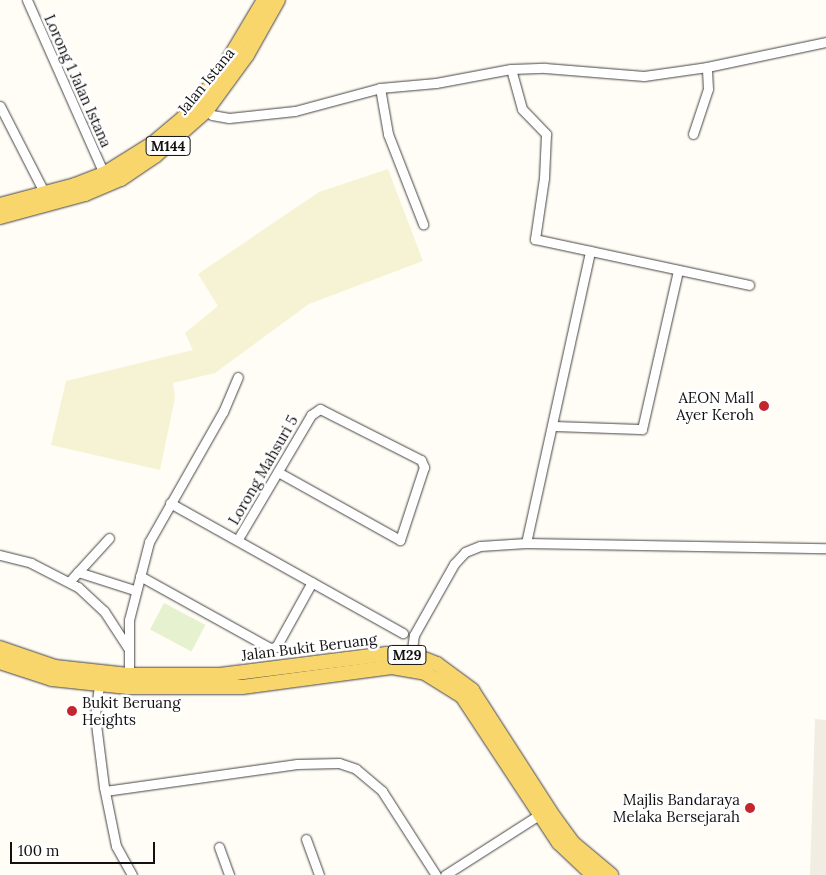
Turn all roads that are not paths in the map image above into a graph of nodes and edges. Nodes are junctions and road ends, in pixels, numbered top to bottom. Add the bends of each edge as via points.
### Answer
1 (27, 0) edge
2 (264, 0) edge
3 (278, 0) edge
4 (826, 42) edge
5 (707, 67) junction
6 (510, 70) junction
7 (380, 88) junction
8 (0, 106) edge
9 (202, 107) junction
10 (694, 134) dead end
11 (104, 174) junction
12 (45, 194) junction
13 (0, 205) edge
14 (0, 217) edge
15 (423, 224) dead end
16 (590, 251) junction
17 (678, 270) junction
18 (748, 285) dead end
19 (238, 377) dead end
20 (552, 426) junction
21 (278, 472) junction
22 (170, 503) junction
23 (109, 538) dead end
24 (238, 540) junction
25 (526, 543) junction
26 (826, 548) edge
27 (0, 555) edge
28 (78, 572) junction
29 (140, 576) junction
30 (68, 582) junction
31 (312, 582) junction
32 (134, 590) junction
33 (403, 633) dead end
34 (0, 648) edge
35 (128, 648) junction
36 (411, 656) junction
37 (0, 662) edge
38 (100, 680) junction
39 (129, 681) junction
40 (105, 791) junction
41 (539, 815) junction
42 (306, 839) dead end
43 (219, 848) dead end
44 (132, 875) edge
45 (229, 875) edge
46 (319, 875) edge
47 (436, 875) edge
48 (445, 875) edge
49 (593, 875) edge
50 (611, 875) edge

1 - 11 street, Lorong 1 Jalan Istana
2 - 9 main road, Jalan Istana / M144
3 - 9 main road, Jalan Istana / M144 via 247,55
4 - 5 street
5 - 6 street via 644,76 545,68
5 - 10 street via 708,89
6 - 7 street via 436,83
6 - 16 street via 522,109 546,134 544,178 534,237
7 - 9 street via 295,111 229,118
7 - 15 street via 388,134
8 - 12 street
9 - 11 main road, Jalan Istana / M144
9 - 14 main road, Jalan Istana / M144 via 155,156 121,179 86,194
11 - 12 main road, Jalan Istana / M144
12 - 13 main road, Jalan Istana / M144
16 - 17 street
16 - 20 street
17 - 18 street
17 - 20 street via 642,429
19 - 22 street via 223,412
20 - 25 street
21 - 21 street, Lorong Mahsuri 5 via 400,540 423,472 421,460 320,408 311,415
21 - 24 street, Lorong Mahsuri 5
22 - 24 street
22 - 29 street via 150,542
23 - 28 street
24 - 31 street
25 - 26 street
25 - 36 street via 480,546 465,552 454,564 414,635
27 - 30 street via 31,563
28 - 30 street
28 - 32 street
29 - 31 street via 270,648 276,647
29 - 32 street
30 - 35 street via 104,611
31 - 33 street
32 - 35 street
34 - 38 main road, Jalan Bukit Beruang / M29
35 - 39 street
36 - 39 main road, Jalan Bukit Beruang / M29 via 387,654 220,675
36 - 50 main road, Jalan Bukit Beruang / M29 via 437,664 472,690 558,824 573,843
37 - 38 main road, Jalan Bukit Beruang / M29 via 52,679
38 - 39 main road, Jalan Bukit Beruang / M29
38 - 40 street via 96,736
39 - 41 main road, Jalan Bukit Beruang / M29 via 242,687 409,668 442,682 462,696
40 - 44 street via 116,846
40 - 47 street via 297,764 339,764 356,769 382,792
41 - 48 street
41 - 49 main road, Jalan Bukit Beruang / M29 via 558,843
42 - 46 street
43 - 45 street

